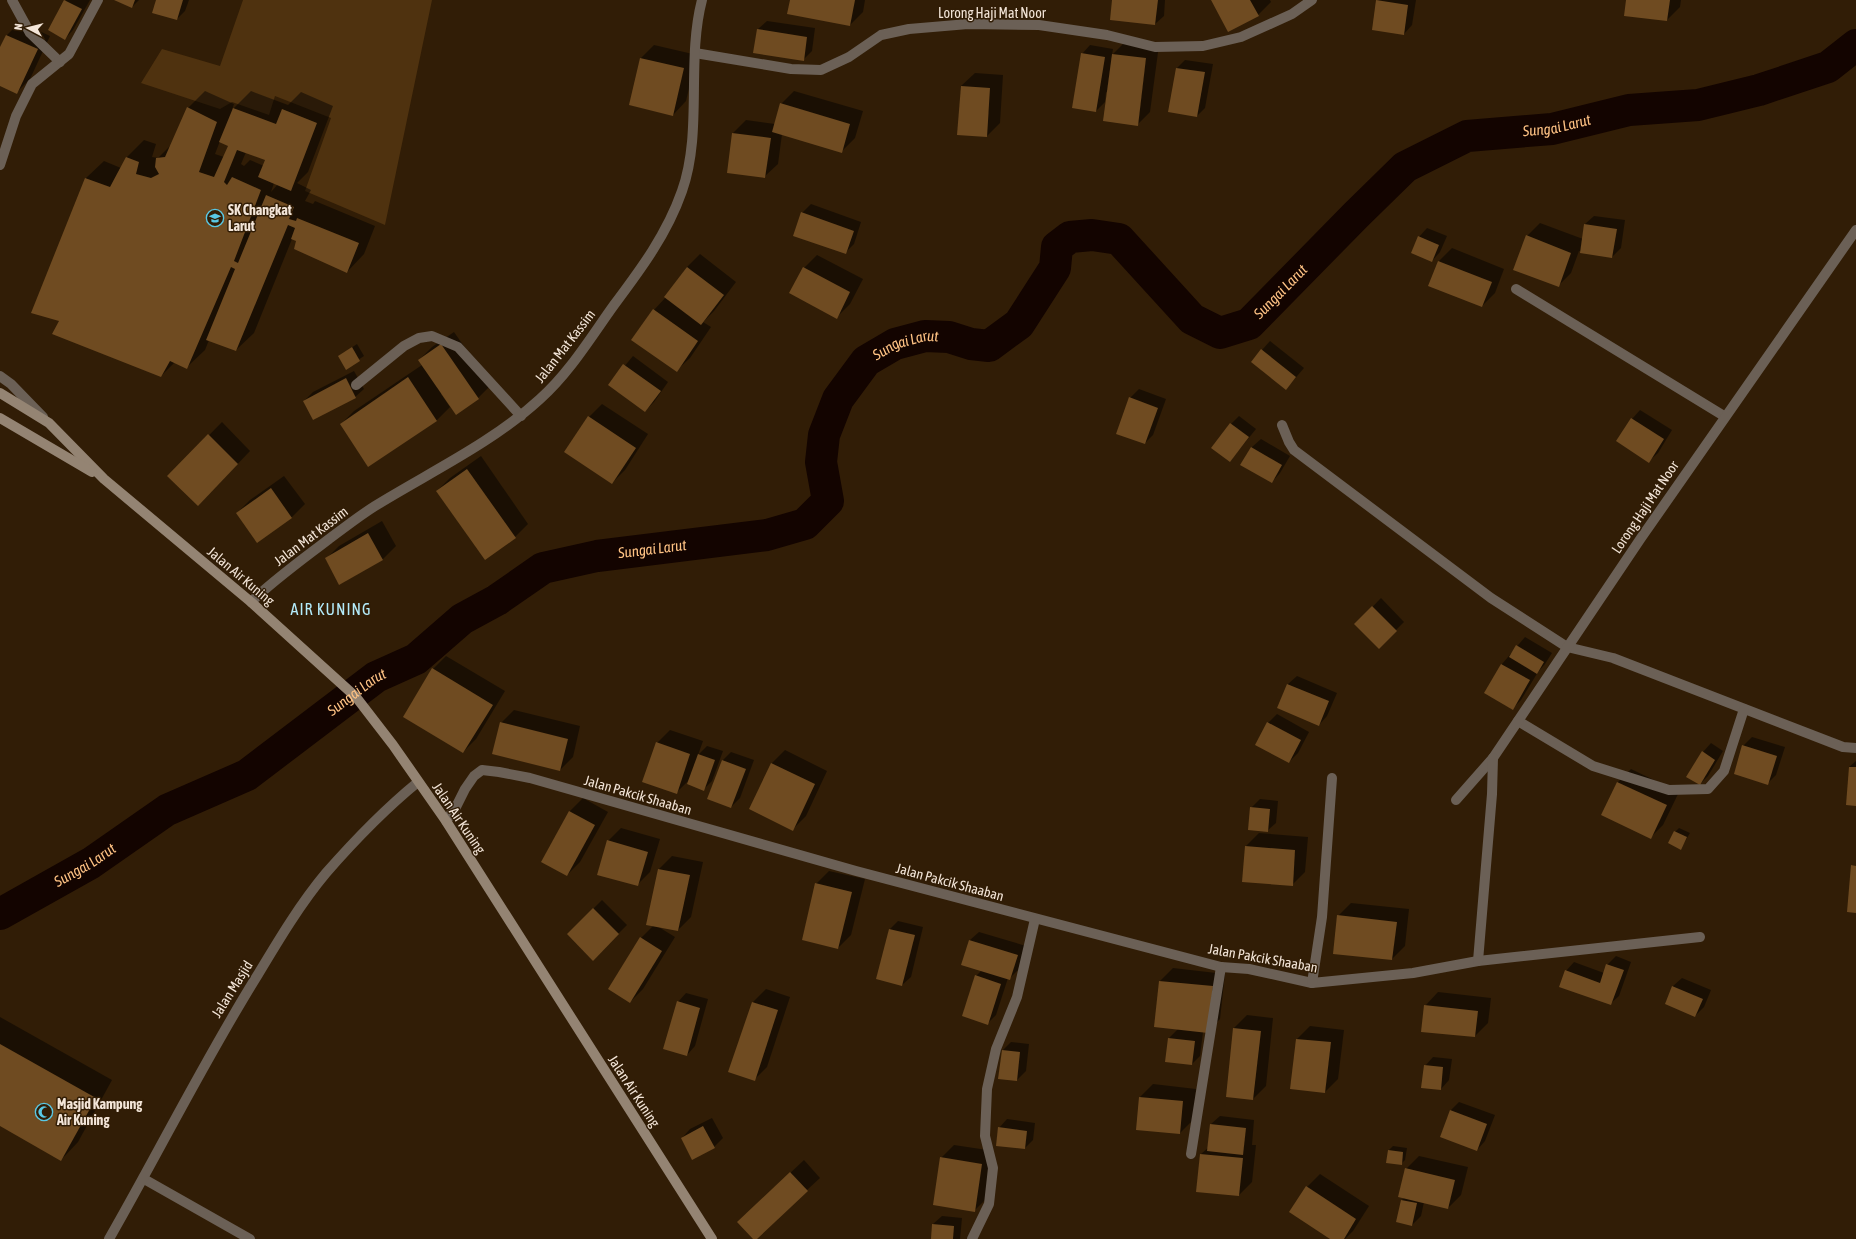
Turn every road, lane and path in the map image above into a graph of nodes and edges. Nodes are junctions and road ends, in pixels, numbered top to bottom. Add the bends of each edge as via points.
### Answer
1 (12, 0) edge
2 (98, 0) edge
3 (702, 0) edge
4 (1312, 0) edge
5 (695, 53) junction
6 (60, 62) junction
7 (0, 165) edge
8 (1856, 230) edge
9 (1516, 289) dead end
10 (0, 376) edge
11 (356, 385) dead end
12 (0, 393) edge
13 (521, 416) junction
14 (1724, 416) junction
15 (0, 418) edge
16 (49, 423) junction
17 (1282, 425) dead end
18 (104, 479) junction
19 (251, 602) junction
20 (1568, 647) junction
21 (1744, 709) junction
22 (1518, 721) junction
23 (1856, 748) edge
24 (1493, 758) junction
25 (1332, 778) dead end
26 (418, 782) junction
27 (1456, 800) dead end
28 (446, 821) junction
29 (1035, 919) junction
30 (1700, 937) dead end
31 (1478, 961) junction
32 (1221, 967) junction
33 (1312, 983) junction
34 (1192, 1154) dead end
35 (144, 1179) junction
36 (109, 1239) edge
37 (250, 1239) edge
38 (712, 1239) edge
39 (972, 1239) edge

1 - 6 street via 30,33
2 - 6 street via 69,54
3 - 5 street, Jalan Mat Kassim
4 - 5 street, Lorong Haji Mat Noor via 1292,14 1241,37 1203,46 1155,46 1107,35 1039,25 968,24 909,29 881,36 821,70 791,69
5 - 13 street, Jalan Mat Kassim via 690,159 670,221 648,259 560,380
6 - 7 street via 32,84 16,116
8 - 14 street, Lorong Haji Mat Noor
9 - 14 street
10 - 16 street
11 - 13 street via 404,346 419,338 432,336 458,347
12 - 16 main road, Jalan Air Kuning
13 - 19 street, Jalan Mat Kassim via 468,451 372,507
14 - 20 street, Lorong Haji Mat Noor
15 - 18 main road, Jalan Air Kuning
16 - 18 main road, Jalan Air Kuning
17 - 20 street via 1294,450 1492,598
18 - 19 main road, Jalan Air Kuning
19 - 26 main road, Jalan Air Kuning via 356,698
20 - 21 street via 1613,658
20 - 22 street, Lorong Haji Mat Noor
21 - 22 street via 1724,771 1708,789 1669,790 1593,766
21 - 23 street via 1844,747
22 - 24 street, Lorong Haji Mat Noor
24 - 27 street, Lorong Haji Mat Noor
24 - 31 street
25 - 33 street via 1322,917
26 - 28 main road, Jalan Air Kuning
26 - 35 street, Jalan Masjid via 393,803 326,874 285,930 224,1029
28 - 29 street, Jalan Pakcik Shaaban via 474,776 482,770 499,772 856,872
28 - 38 main road, Jalan Air Kuning
29 - 32 street, Jalan Pakcik Shaaban
29 - 39 street via 1017,997 996,1049 987,1090 985,1136 992,1168 989,1204
30 - 31 street, Jalan Pakcik Shaaban
31 - 33 street, Jalan Pakcik Shaaban via 1413,973
32 - 33 street, Jalan Pakcik Shaaban via 1249,969
32 - 34 street
35 - 36 street, Jalan Masjid
35 - 37 street

